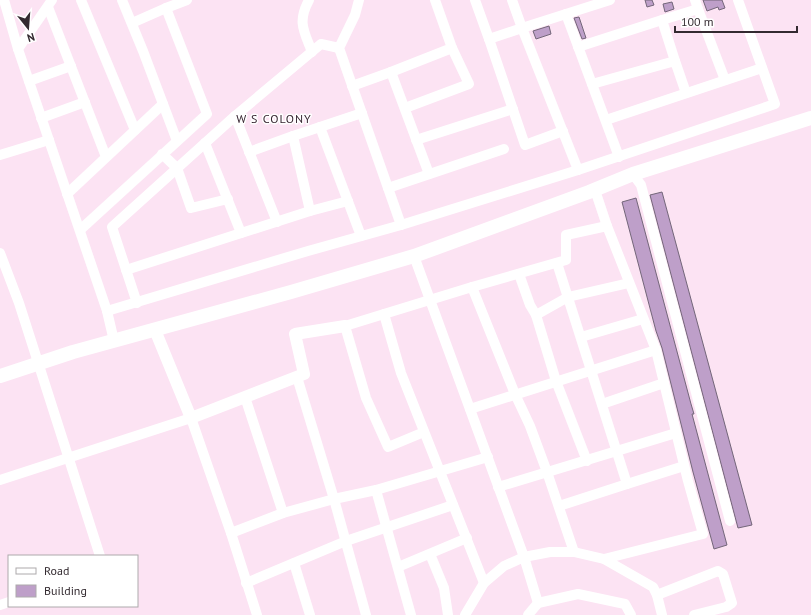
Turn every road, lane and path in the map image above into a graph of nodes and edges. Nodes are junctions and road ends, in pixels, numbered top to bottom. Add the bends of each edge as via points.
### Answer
1 (4, 0) edge
2 (81, 0) edge
3 (122, 0) edge
4 (187, 0) edge
5 (309, 0) edge
6 (359, 0) edge
7 (435, 0) edge
8 (475, 0) edge
9 (512, 0) edge
10 (610, 0) edge
11 (738, 0) edge
12 (596, 2) edge
13 (50, 3) edge
14 (696, 5) edge
15 (166, 8) junction
16 (566, 14) junction
17 (662, 20) junction
18 (132, 24) junction
19 (522, 28) junction
20 (307, 39) junction
21 (489, 39) junction
22 (321, 44) junction
23 (578, 47) junction
24 (339, 48) junction
25 (452, 48) junction
26 (18, 49) junction
27 (312, 52) junction
28 (675, 61) junction
29 (71, 66) junction
30 (762, 68) junction
31 (391, 72) junction
32 (725, 80) junction
33 (29, 81) junction
34 (592, 84) junction
35 (352, 86) junction
36 (686, 93) junction
37 (85, 102) junction
38 (163, 104) junction
39 (404, 108) junction
40 (513, 109) junction
41 (362, 112) junction
42 (235, 116) junction
43 (41, 118) junction
44 (811, 118) edge
45 (606, 120) junction
46 (320, 127) junction
47 (135, 130) junction
48 (563, 131) junction
49 (293, 136) junction
50 (49, 140) junction
51 (416, 140) junction
52 (177, 141) junction
53 (205, 143) junction
54 (504, 149) dead end
55 (249, 152) junction
56 (162, 154) junction
57 (0, 155) edge
58 (106, 157) junction
59 (619, 157) junction
60 (177, 168) junction
61 (578, 170) junction
62 (429, 174) junction
63 (633, 174) junction
64 (388, 188) junction
65 (595, 190) junction
66 (67, 194) junction
67 (228, 199) junction
68 (348, 201) junction
69 (310, 211) junction
70 (277, 222) junction
71 (401, 225) junction
72 (606, 226) junction
73 (80, 230) junction
74 (241, 233) junction
75 (361, 236) junction
76 (0, 253) edge
77 (414, 256) junction
78 (557, 263) junction
79 (126, 270) junction
80 (518, 274) junction
81 (629, 283) junction
82 (472, 287) junction
83 (568, 298) junction
84 (430, 299) junction
85 (137, 302) junction
86 (108, 312) junction
87 (384, 314) junction
88 (536, 315) junction
89 (643, 319) junction
90 (345, 326) junction
91 (155, 330) junction
92 (581, 337) junction
93 (114, 341) junction
94 (656, 350) junction
95 (39, 363) junction
96 (591, 370) junction
97 (0, 376) edge
98 (297, 377) junction
99 (556, 381) junction
100 (664, 383) junction
101 (515, 394) junction
102 (245, 397) junction
103 (602, 404) junction
104 (470, 409) junction
105 (191, 418) junction
106 (424, 432) junction
107 (676, 433) junction
108 (616, 451) junction
109 (488, 457) junction
110 (70, 458) junction
111 (587, 461) junction
112 (684, 466) junction
113 (440, 472) junction
114 (547, 472) junction
115 (0, 480) edge
116 (627, 484) junction
117 (498, 487) junction
118 (376, 490) junction
119 (334, 499) junction
120 (453, 505) junction
121 (559, 506) junction
122 (283, 513) junction
123 (730, 522) dead end
124 (387, 527) junction
125 (231, 533) junction
126 (467, 538) junction
127 (346, 541) junction
128 (574, 552) junction
129 (430, 554) junction
130 (100, 555) edge
131 (524, 557) junction
132 (604, 559) junction
133 (294, 563) junction
134 (398, 567) junction
135 (246, 583) junction
136 (484, 583) junction
137 (657, 595) junction
138 (538, 603) junction
139 (257, 615) edge
140 (310, 615) edge
141 (366, 615) edge
142 (411, 615) edge
143 (448, 615) edge
144 (465, 615) edge
145 (528, 615) edge
146 (631, 615) edge
147 (662, 615) edge
148 (694, 615) edge

1 - 26 street
2 - 47 street
3 - 18 street
4 - 15 street
5 - 20 street via 303,10 302,25
6 - 24 street via 356,15
7 - 25 street
8 - 21 street
9 - 19 street
10 - 12 street
11 - 30 street
12 - 16 street
13 - 26 street
13 - 29 street
14 - 17 street
14 - 32 street
15 - 18 street
15 - 52 street via 207,114
16 - 19 street
16 - 23 street
17 - 23 street
17 - 28 street
18 - 38 street
19 - 21 street
19 - 48 street
20 - 22 street
20 - 27 street
21 - 40 street
22 - 24 street
22 - 27 street
23 - 34 street
24 - 35 street
25 - 31 street
25 - 39 street via 469,84
26 - 33 street
27 - 42 street
28 - 34 street
28 - 36 street
29 - 33 street
29 - 37 street
30 - 32 street
30 - 59 street via 775,104
31 - 35 street
31 - 39 street
32 - 36 street
33 - 43 street
34 - 45 street
35 - 41 street
36 - 45 street
37 - 43 street
37 - 58 street
38 - 47 street
38 - 52 street
39 - 51 street
40 - 48 street via 525,145
40 - 51 street
41 - 46 street
41 - 64 street
42 - 53 street
42 - 55 street
43 - 50 street
44 - 63 main road
45 - 59 street
46 - 49 street
46 - 68 street
47 - 58 street
48 - 61 street
49 - 55 street
49 - 69 street
50 - 57 street
50 - 66 street
51 - 62 street
52 - 56 street
53 - 60 street
53 - 67 street
54 - 62 street
55 - 70 street
56 - 60 street
56 - 73 street
58 - 66 street
59 - 61 street
60 - 67 street via 191,208
60 - 79 street via 112,227
61 - 71 street
62 - 64 street
63 - 65 main road
63 - 123 street via 641,185
64 - 71 street
65 - 72 street
65 - 77 main road
66 - 73 street
67 - 74 street
68 - 69 street
68 - 75 street
69 - 70 street
70 - 74 street
71 - 75 street
72 - 78 street via 566,235 566,260
72 - 81 street
73 - 86 street
74 - 79 street
75 - 85 street
76 - 95 street
77 - 84 street
77 - 91 main road
78 - 80 street
78 - 83 street
79 - 85 street
80 - 82 street
80 - 88 street
81 - 83 street
81 - 89 street
82 - 84 street
82 - 101 street
83 - 88 street
83 - 92 street
84 - 87 street
84 - 104 street
85 - 86 street
86 - 93 street
87 - 90 street
87 - 106 street via 401,374
88 - 99 street
89 - 92 street
89 - 94 street
90 - 98 street via 295,334 304,374
90 - 106 street via 366,398 388,447
91 - 93 main road
91 - 105 street
92 - 96 street
93 - 95 main road
94 - 96 street
94 - 100 street
95 - 97 main road
95 - 110 street
96 - 99 street
96 - 103 street
98 - 102 street
98 - 119 street
99 - 101 street
99 - 111 street
100 - 103 street
100 - 107 street
101 - 104 street
101 - 114 street
102 - 105 street
102 - 122 street
103 - 108 street
104 - 109 street
105 - 110 street
105 - 125 street
106 - 113 street
107 - 108 street
107 - 112 street
108 - 111 street
108 - 116 street
109 - 113 street
109 - 117 street
110 - 115 street
110 - 130 street
111 - 114 street
112 - 116 street
112 - 132 street via 703,534
113 - 118 street
113 - 120 street
114 - 117 street
114 - 121 street
116 - 121 street
117 - 131 street
118 - 119 street
118 - 124 street
119 - 122 street
119 - 127 street
120 - 124 street
120 - 126 street
121 - 128 street
122 - 125 street
124 - 127 street
124 - 134 street
125 - 135 street
126 - 129 street
126 - 136 street
127 - 133 street
127 - 141 street
128 - 131 street via 550,552
128 - 132 street
129 - 134 street
129 - 143 street via 444,588
131 - 136 street via 504,566
131 - 138 street
132 - 137 street via 643,580
133 - 135 street
133 - 140 street
134 - 142 street
135 - 139 street
136 - 144 street
137 - 147 street
137 - 148 street via 718,571 723,574 732,603 726,607
138 - 145 street
138 - 146 street via 578,594 625,604

